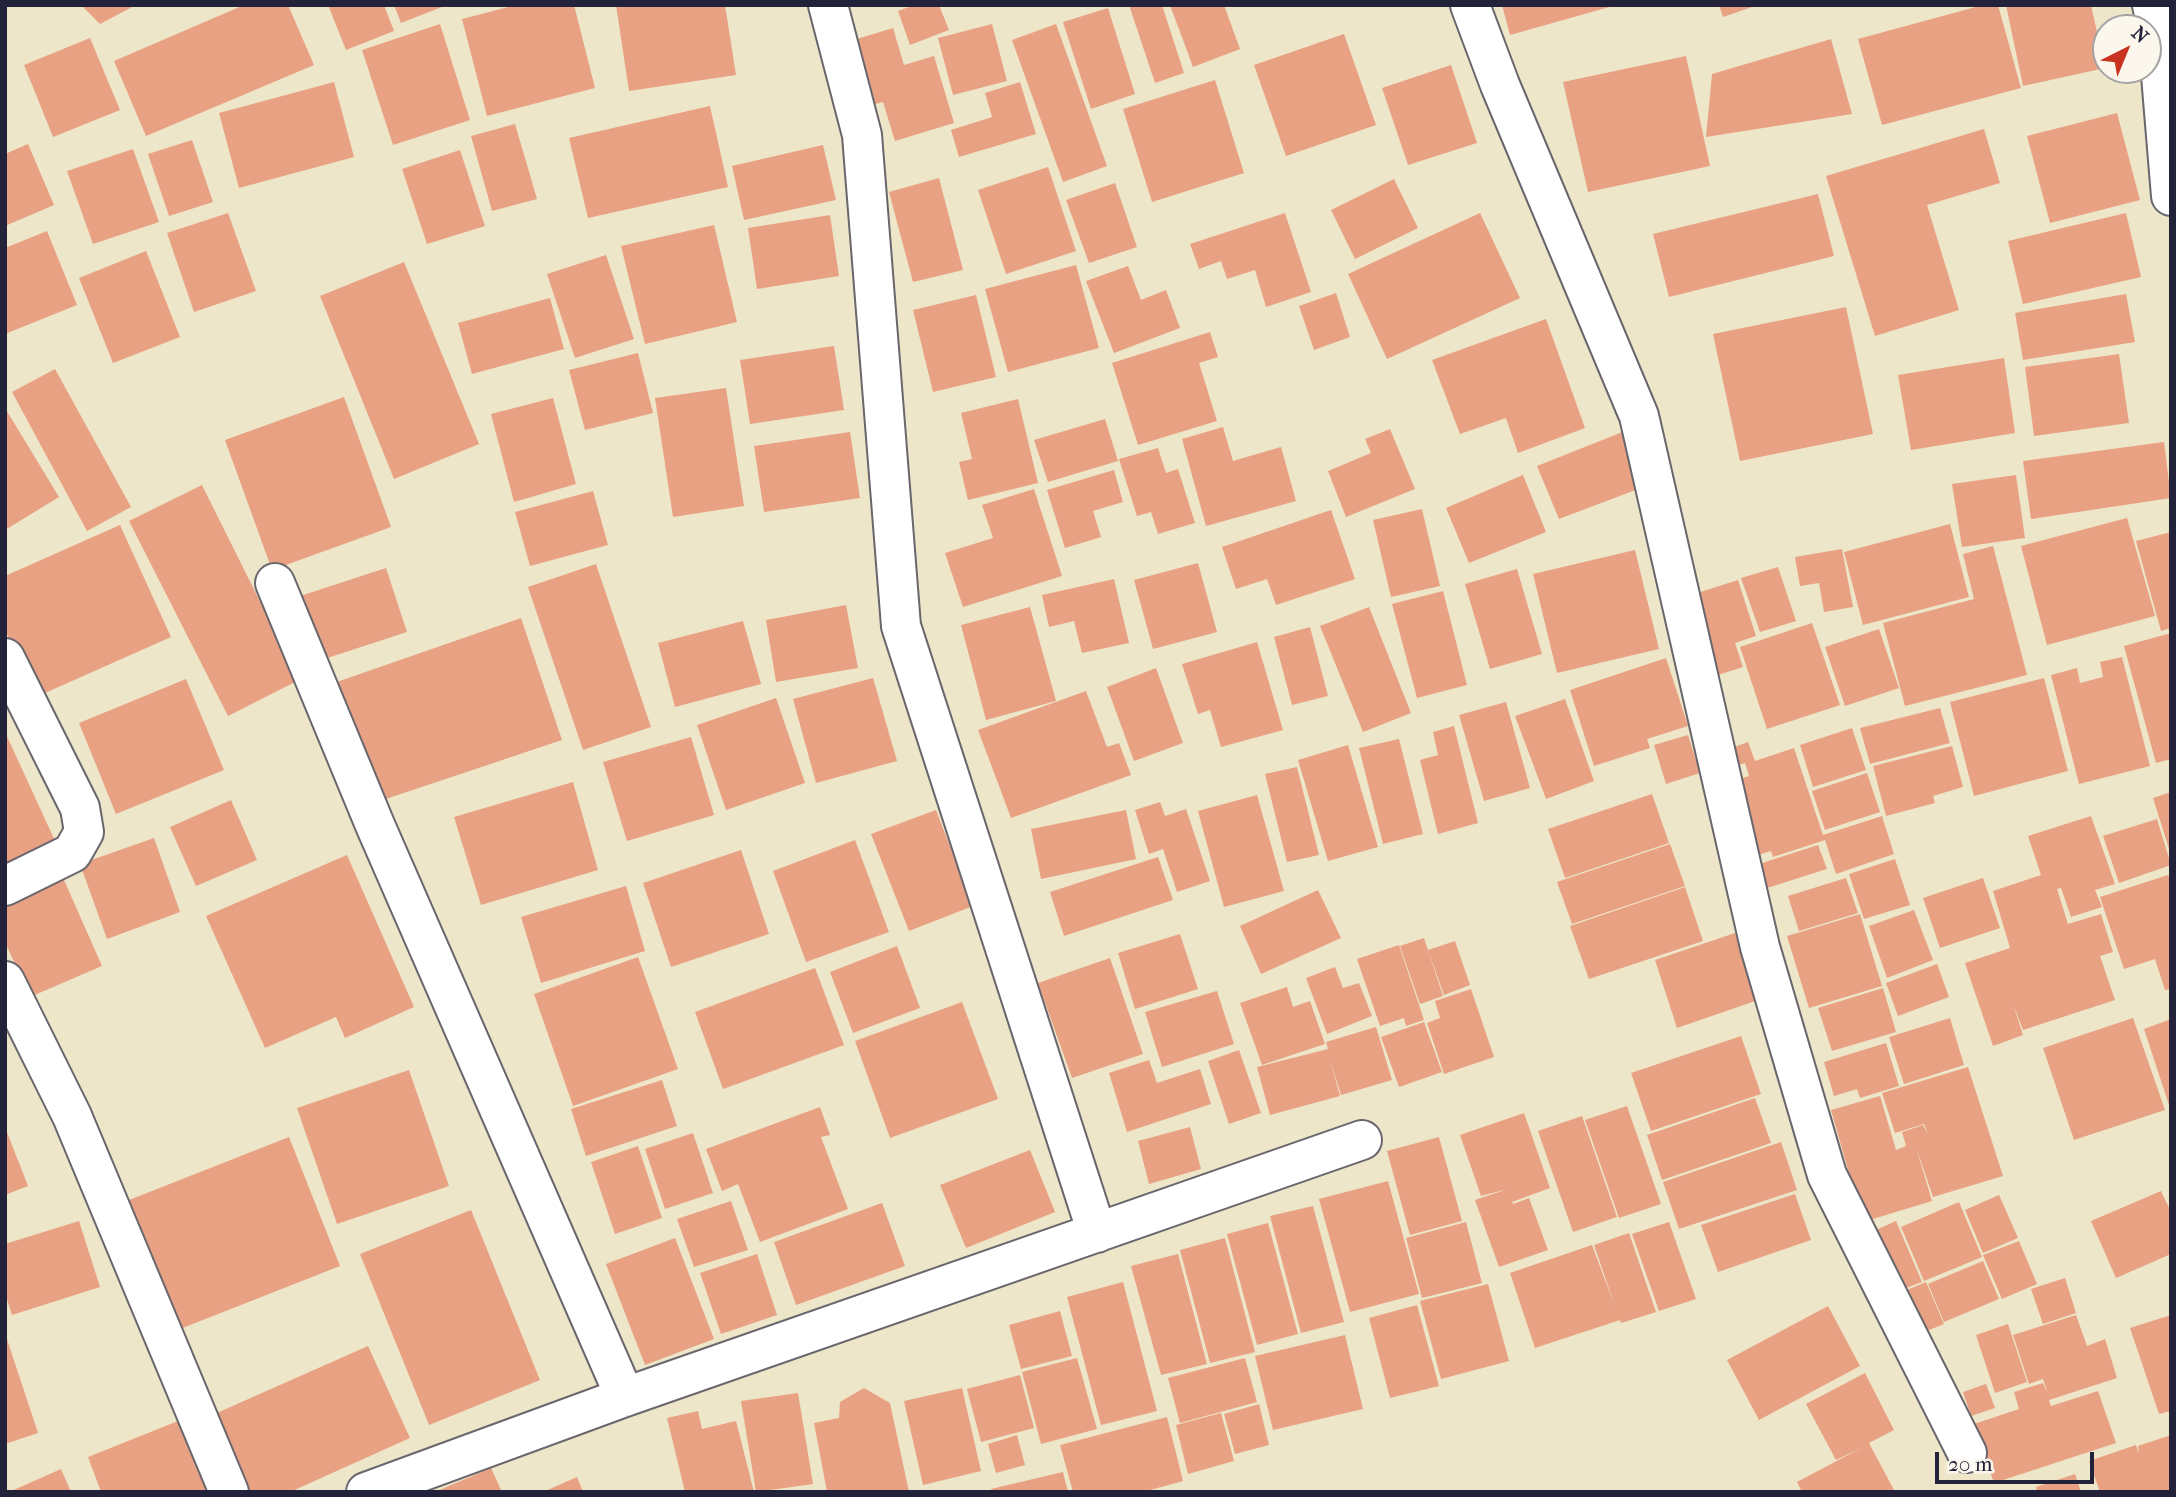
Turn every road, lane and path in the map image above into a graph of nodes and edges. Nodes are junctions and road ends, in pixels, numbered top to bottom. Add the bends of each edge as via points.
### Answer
1 (828, 5) edge
2 (1470, 5) edge
3 (2162, 50) edge
4 (2171, 196) edge
5 (275, 583) dead end
6 (5, 658) edge
7 (5, 886) edge
8 (5, 981) edge
9 (1362, 1140) dead end
10 (1097, 1233) junction
11 (625, 1397) junction
12 (1967, 1453) dead end
13 (229, 1492) edge
14 (366, 1492) edge

1 - 10 street via 862,135 901,626
2 - 12 street via 1639,416 1760,947 1827,1175
3 - 4 street
5 - 11 street
6 - 7 street via 80,808 83,832 72,853
8 - 13 street via 72,1116
9 - 10 street
10 - 11 street
11 - 14 street

